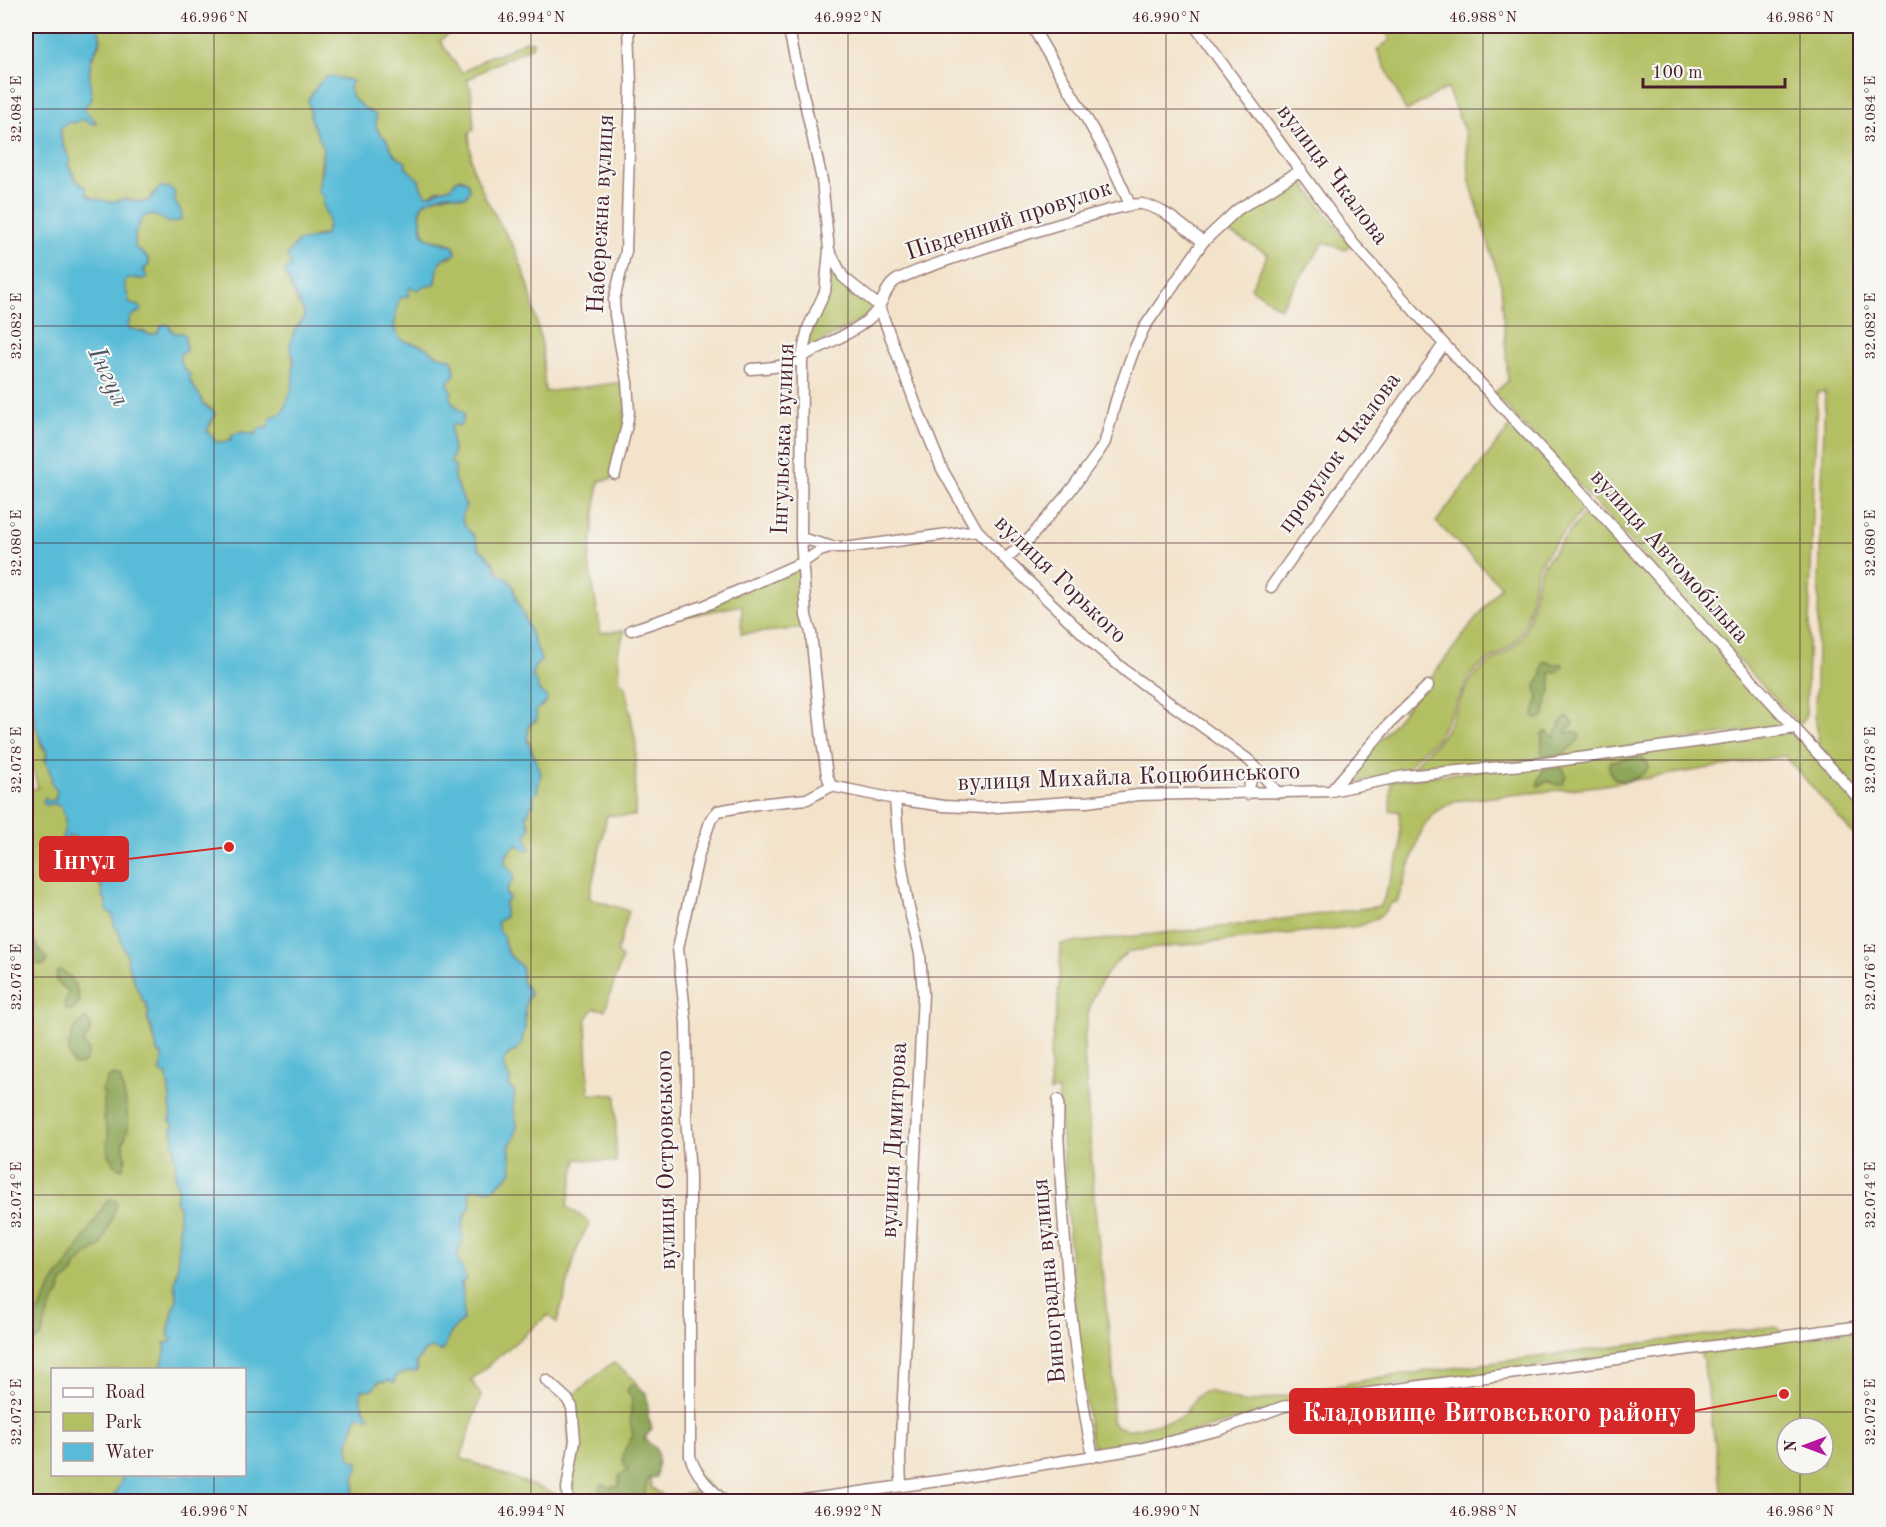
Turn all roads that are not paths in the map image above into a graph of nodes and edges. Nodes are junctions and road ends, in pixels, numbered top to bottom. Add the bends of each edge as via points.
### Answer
1 (629, 26) edge
2 (788, 26) edge
3 (1032, 26) edge
4 (1195, 26) edge
5 (1301, 170) junction
6 (1130, 205) junction
7 (1203, 242) junction
8 (829, 250) junction
9 (890, 286) junction
10 (858, 289) junction
11 (879, 306) junction
12 (1444, 344) junction
13 (802, 356) junction
14 (751, 369) dead end
15 (615, 474) dead end
16 (977, 530) junction
17 (801, 538) junction
18 (834, 547) junction
19 (1005, 559) junction
20 (803, 562) junction
21 (1271, 587) dead end
22 (631, 630) dead end
23 (1428, 686) dead end
24 (1796, 728) junction
25 (1255, 767) junction
26 (831, 786) junction
27 (1331, 791) junction
28 (1278, 793) junction
29 (1247, 794) junction
30 (895, 799) junction
31 (1860, 800) edge
32 (1058, 1100) dead end
33 (1860, 1326) edge
34 (546, 1380) dead end
35 (1093, 1457) junction
36 (901, 1486) junction
37 (568, 1502) edge
38 (725, 1502) edge
39 (789, 1502) edge

1 - 15 street, Набережна вулиця via 626,251 614,300 629,412
2 - 8 street, Інгульська вулиця via 822,180
3 - 6 street via 1098,135
4 - 5 street, вулиця Чкалова
5 - 7 street via 1237,210
5 - 12 street, вулиця Чкалова via 1353,243
6 - 7 street, Південний провулок via 1154,207
6 - 9 street, Південний провулок via 979,250 907,275
7 - 19 street via 1132,352 1105,442 1030,538
8 - 10 street via 843,277
8 - 13 street, Інгульська вулиця via 825,291 808,328
9 - 10 street, Південний провулок via 873,293
9 - 11 street, Південний провулок
10 - 11 street
11 - 13 street, Південний провулок via 871,317
11 - 16 street, вулиця Горького via 942,470
12 - 21 street, провулок Чкалова
12 - 24 street, вулиця Автомобільна
13 - 14 street, Південний провулок via 789,364
13 - 17 street, Інгульська вулиця
16 - 18 street
16 - 19 street, вулиця Горького
17 - 18 street
17 - 20 street, Інгульська вулиця
18 - 20 street
19 - 25 street, вулиця Горького via 1120,666
20 - 22 street via 704,606
20 - 26 street, Інгульська вулиця via 806,616
23 - 27 street, вулиця Михайла Коцюбинського
24 - 27 street, вулиця Михайла Коцюбинського via 1544,763 1404,776
24 - 31 street, вулиця Автомобільна via 1809,736
25 - 28 street, вулиця Горького
25 - 29 street
26 - 30 street, вулиця Михайла Коцюбинського
26 - 38 street, вулиця Островського via 807,799 718,812 711,819 698,857 678,948 686,1022 690,1176 690,1456 702,1481
27 - 28 street, вулиця Михайла Коцюбинського
28 - 29 street, вулиця Михайла Коцюбинського
29 - 30 street, вулиця Михайла Коцюбинського via 1138,795 984,808
30 - 36 street, вулиця Димитрова via 899,849 920,954 923,994
32 - 35 street, Виноградна вулиця via 1072,1311
33 - 35 street via 1310,1401 1219,1430
34 - 37 street via 572,1407 575,1440
35 - 36 street
36 - 39 street

